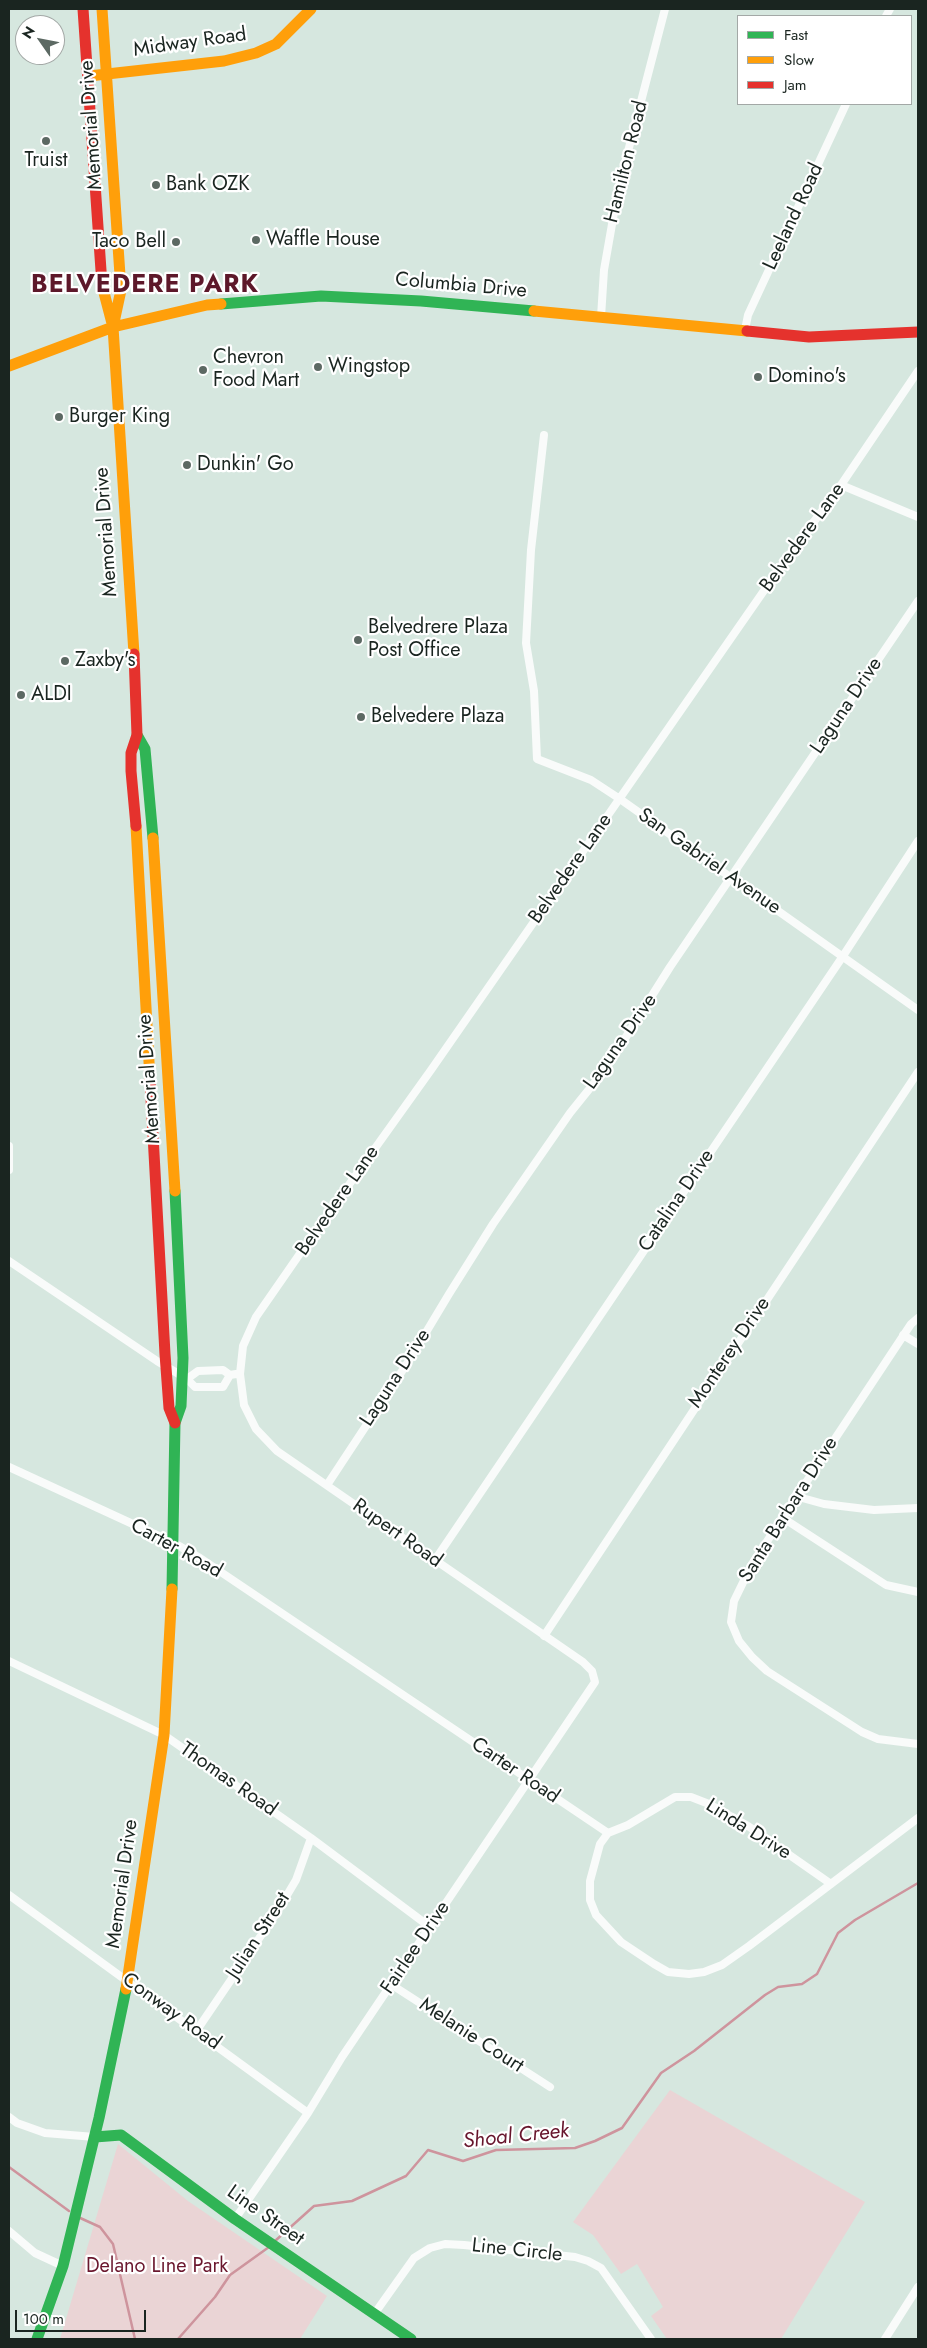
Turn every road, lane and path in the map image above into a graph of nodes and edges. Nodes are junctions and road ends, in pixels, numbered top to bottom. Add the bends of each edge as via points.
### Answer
1 (83, 9) edge
2 (102, 9) edge
3 (311, 9) edge
4 (665, 9) edge
5 (108, 73) junction
6 (89, 76) junction
7 (846, 105) edge
8 (600, 317) junction
9 (113, 327) junction
10 (745, 330) junction
11 (918, 332) edge
12 (9, 366) edge
13 (918, 371) edge
14 (544, 435) dead end
15 (842, 485) junction
16 (918, 518) edge
17 (918, 601) edge
18 (137, 735) junction
19 (620, 799) junction
20 (918, 841) edge
21 (731, 877) junction
22 (843, 956) junction
23 (918, 1010) edge
24 (918, 1072) edge
25 (9, 1146) edge
26 (9, 1170) edge
27 (9, 1262) edge
28 (918, 1318) edge
29 (903, 1335) junction
30 (918, 1344) edge
31 (167, 1368) junction
32 (240, 1374) junction
33 (230, 1375) junction
34 (185, 1378) junction
35 (175, 1423) junction
36 (9, 1467) edge
37 (327, 1485) junction
38 (795, 1496) junction
39 (918, 1508) edge
40 (783, 1518) junction
41 (174, 1543) junction
42 (435, 1560) junction
43 (918, 1592) edge
44 (544, 1636) junction
45 (9, 1661) edge
46 (595, 1677) joint
47 (164, 1735) junction
48 (918, 1744) edge
49 (529, 1781) junction
50 (918, 1818) edge
51 (608, 1833) junction
52 (311, 1838) junction
53 (831, 1884) junction
54 (9, 1894) edge
55 (430, 1927) junction
56 (128, 1980) junction
57 (392, 1985) junction
58 (197, 2030) junction
59 (550, 2087) dead end
60 (308, 2113) junction
61 (9, 2117) edge
62 (95, 2137) junction
63 (235, 2219) junction
64 (9, 2231) edge
65 (63, 2266) junction
66 (918, 2287) edge
67 (375, 2313) junction
68 (37, 2339) edge
69 (411, 2339) edge
70 (651, 2339) edge
71 (884, 2339) edge

1 - 6 main road, Memorial Drive
2 - 5 main road, Memorial Drive
3 - 5 main road, Midway Road via 276,44 256,53 224,61
4 - 8 street, Hamilton Road via 618,190
5 - 6 main road, Midway Road
5 - 9 main road, Memorial Drive via 121,290
6 - 9 main road, Memorial Drive via 102,292
7 - 10 street, Leeland Road via 748,315
8 - 9 main road, Columbia Drive via 421,301 321,296 207,305
8 - 10 main road, Columbia Drive
9 - 12 main road, Columbia Drive
9 - 18 main road, Memorial Drive
10 - 11 main road, Columbia Drive via 809,337
13 - 15 street, Belvedere Lane
14 - 19 street, San Gabriel Avenue via 530,550 526,643 534,690 537,759 591,780
15 - 16 street
15 - 19 street, Belvedere Lane via 779,569
17 - 21 street, Laguna Drive
18 - 31 main road, Memorial Drive via 131,754 131,771
18 - 34 main road, Memorial Drive via 145,749 147,763 159,903
19 - 21 street, San Gabriel Avenue
19 - 32 street, Belvedere Lane via 256,1317 242,1346
20 - 22 street, Catalina Drive
21 - 22 street, San Gabriel Avenue
21 - 37 street, Laguna Drive via 607,1067 570,1113 493,1224
22 - 23 street, San Gabriel Avenue
22 - 42 street, Catalina Drive
24 - 44 street, Monterey Drive
25 - 26 street
27 - 31 street
28 - 29 street, Santa Barbara Drive
29 - 30 street
29 - 38 street, Santa Barbara Drive
31 - 34 street
31 - 35 main road, Memorial Drive via 169,1408
32 - 33 street
32 - 37 street, Rupert Road via 244,1406 256,1429 277,1451
33 - 34 street via 223,1370 198,1371
33 - 34 street via 223,1388 195,1387
34 - 35 main road, Memorial Drive
35 - 41 main road, Memorial Drive
36 - 41 street, Carter Road
37 - 42 street, Rupert Road
38 - 39 street via 824,1504 874,1510
38 - 40 street, Santa Barbara Drive
40 - 43 street via 886,1585
40 - 48 street, Santa Barbara Drive via 752,1564 734,1601 731,1622 739,1641 767,1671 862,1732 878,1739
41 - 47 main road, Memorial Drive
41 - 49 street, Carter Road
42 - 44 street, Rupert Road
44 - 46 street, Rupert Road via 583,1662
45 - 47 street, Thomas Road
46 - 49 street, Fairlee Drive via 592,1688
47 - 52 street, Thomas Road
47 - 56 main road, Memorial Drive
49 - 51 street, Carter Road
49 - 55 street, Fairlee Drive
50 - 53 street
51 - 53 street, Linda Drive via 628,1825 675,1796 691,1797 748,1826
51 - 53 street via 600,1844 590,1881 590,1900 596,1915 621,1942 668,1972 689,1974 722,1965
52 - 55 street, Thomas Road
52 - 58 street, Julian Street via 296,1880 277,1912
54 - 56 street, Conway Road
55 - 57 street, Fairlee Drive
56 - 58 street, Conway Road
56 - 62 main road, Memorial Drive
57 - 59 street, Melanie Court
57 - 60 street, Fairlee Drive
58 - 60 street, Conway Road
60 - 63 street, Fairlee Drive
61 - 62 street via 45,2133
62 - 63 main road, Line Street via 121,2135
62 - 65 main road, Memorial Drive
63 - 67 main road, Line Street
64 - 65 street via 34,2253
65 - 68 main road, Memorial Drive
66 - 71 street
67 - 69 main road, Line Street
67 - 70 street, Line Circle via 414,2258 430,2248 445,2244 464,2245 588,2261 601,2268

